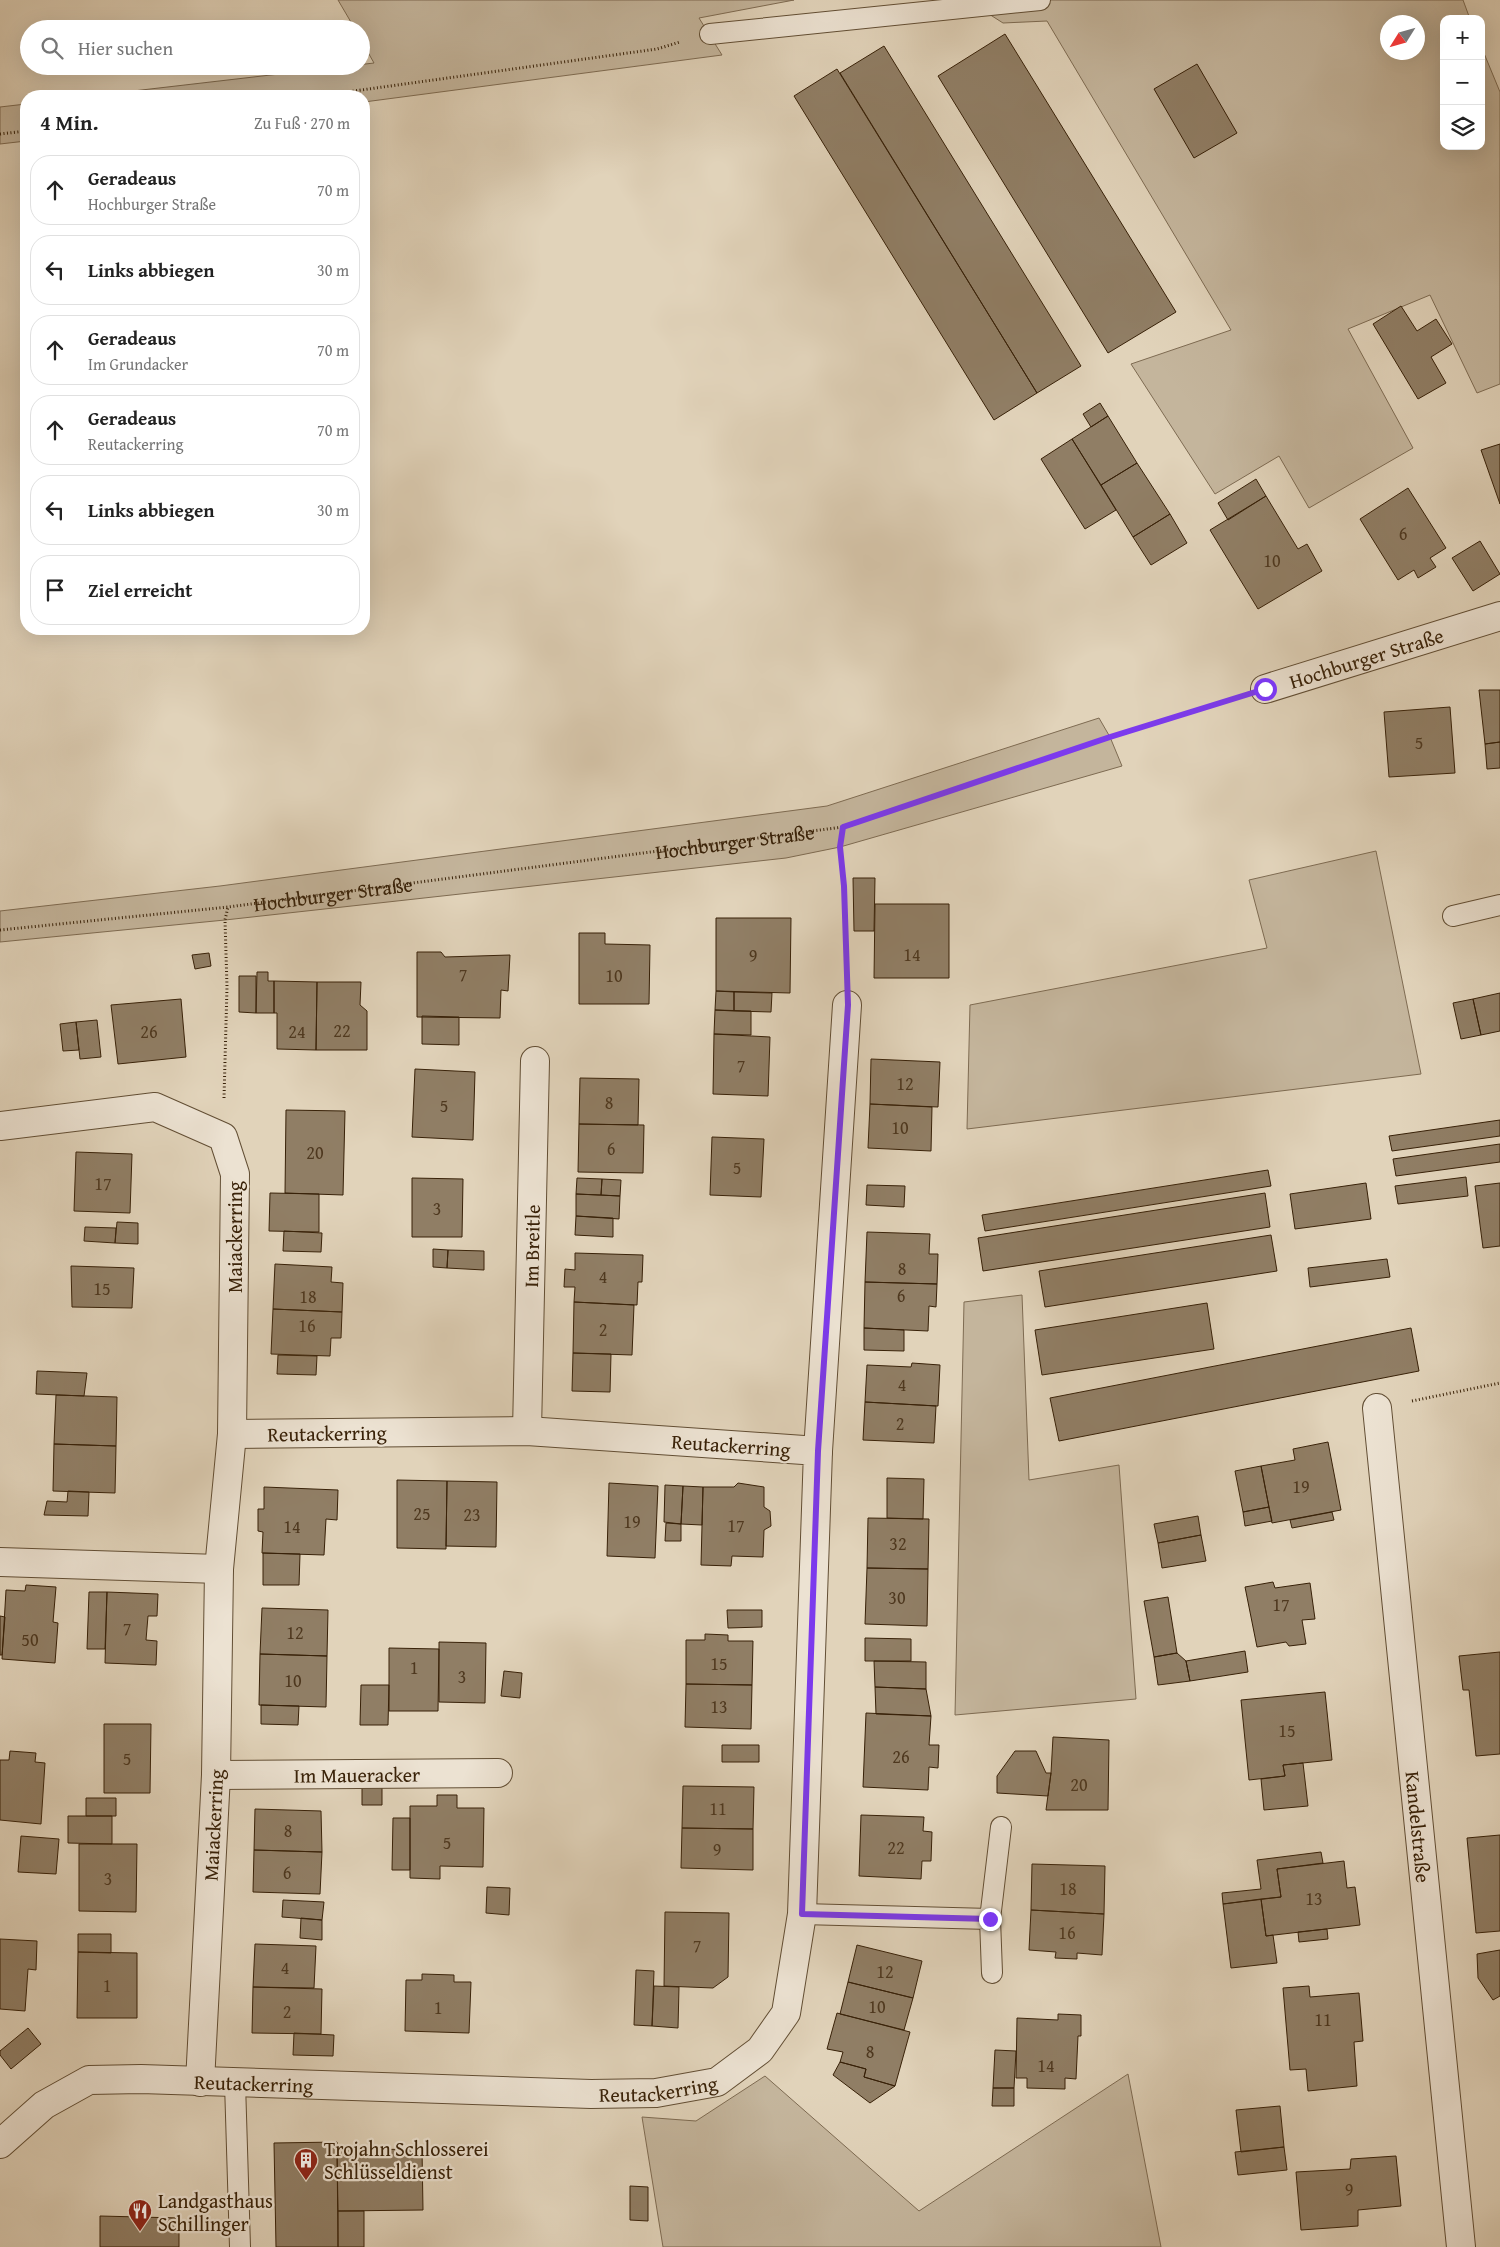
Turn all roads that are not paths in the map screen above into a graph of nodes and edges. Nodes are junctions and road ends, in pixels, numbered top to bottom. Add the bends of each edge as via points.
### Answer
1 (1040, 0) edge
2 (710, 34) road end
3 (1500, 616) edge
4 (1265, 689) road end
5 (1500, 905) edge
6 (1453, 916) dead end
7 (848, 1005) road end
8 (535, 1061) dead end
9 (0, 1126) edge
10 (1377, 1408) road end
11 (527, 1431) junction
12 (232, 1434) junction
13 (818, 1451) junction
14 (0, 1562) edge
15 (218, 1569) junction
16 (498, 1773) dead end
17 (216, 1775) junction
18 (1001, 1827) dead end
19 (802, 1914) junction
20 (990, 1919) junction
21 (992, 1973) dead end
22 (200, 2082) junction
23 (235, 2083) junction
24 (0, 2144) edge
25 (240, 2247) edge
26 (1461, 2247) edge

1 - 2 lane
3 - 4 street, Hochburger Straße
5 - 6 lane
7 - 13 street
8 - 11 street, Im Breitle
9 - 12 street, Maiackerring via 155,1107 222,1137 235,1174
10 - 26 street, Kandelstraße
11 - 12 street, Reutackerring
11 - 13 street, Reutackerring
12 - 15 street, Maiackerring
13 - 19 street, Reutackerring
14 - 15 street
15 - 17 street, Maiackerring
16 - 17 street, Im Maueracker
17 - 22 street, Maiackerring
18 - 20 lane
19 - 20 lane
19 - 23 street, Reutackerring via 786,2013 760,2050 717,2082 656,2093 592,2094
20 - 21 lane
22 - 23 street, Reutackerring
22 - 24 street, Reutackerring via 89,2080 44,2106
23 - 25 lane

